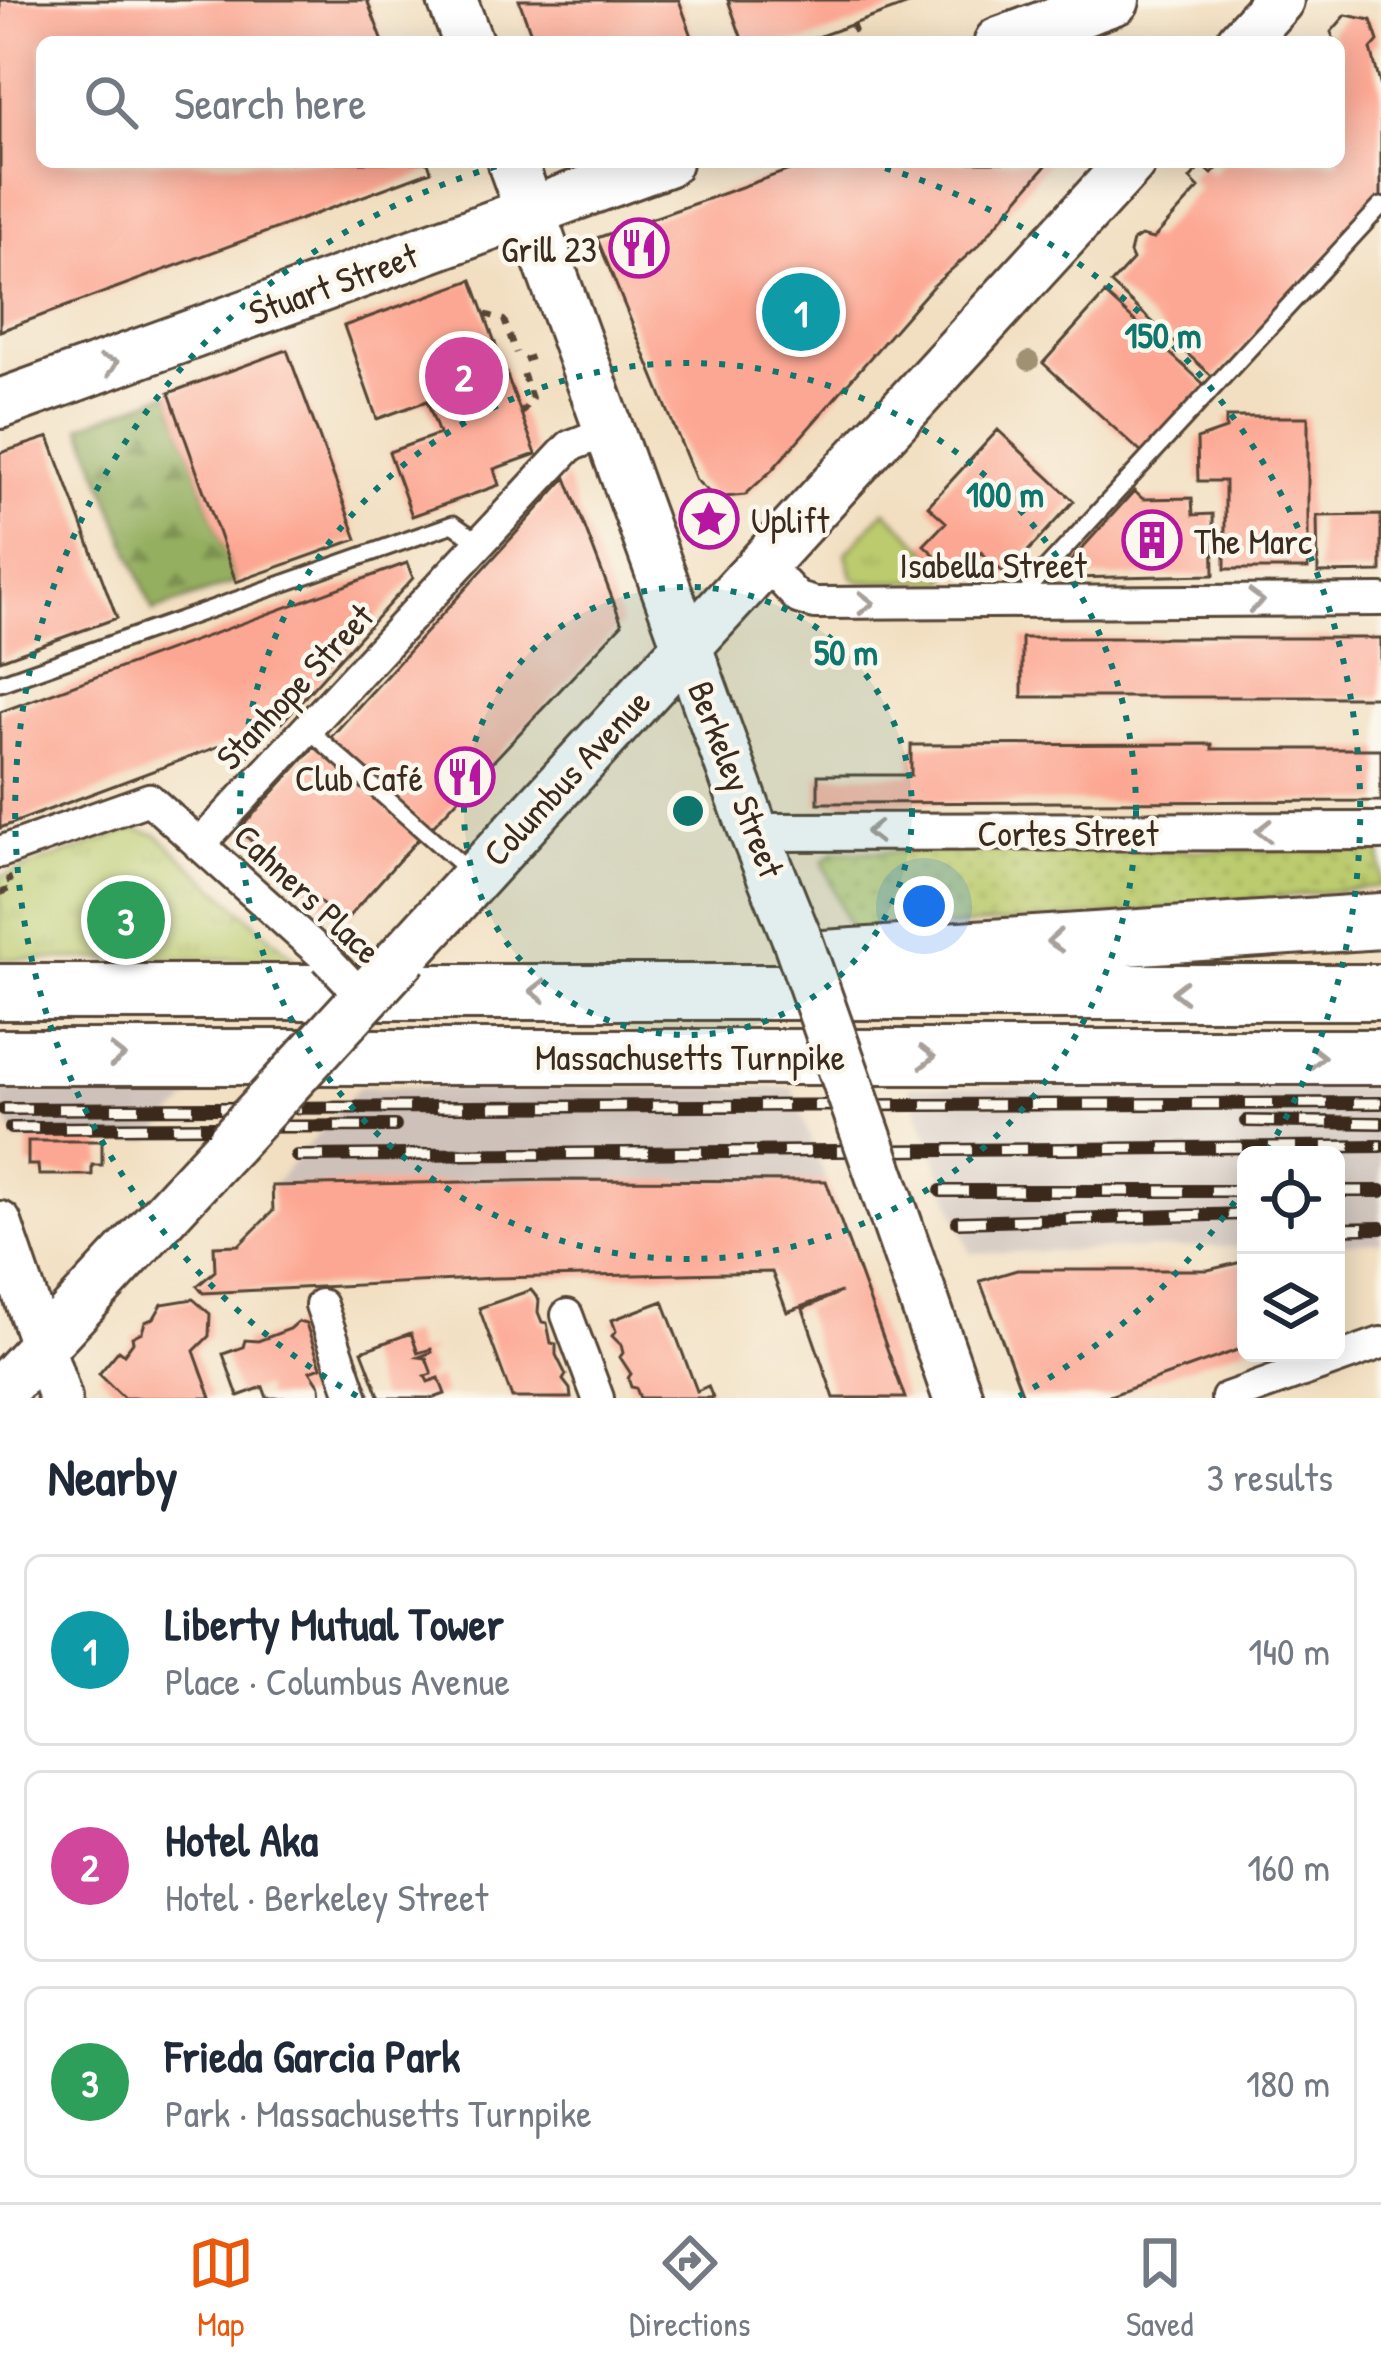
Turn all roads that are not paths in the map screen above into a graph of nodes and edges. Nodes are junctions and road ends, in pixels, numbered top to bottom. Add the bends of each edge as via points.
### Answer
1 (452, 0) edge
2 (1115, 0) edge
3 (1279, 0) edge
4 (466, 36) edge
5 (1016, 36) edge
6 (1246, 36) edge
7 (514, 168) edge
8 (651, 168) edge
9 (1126, 168) edge
10 (1381, 206) edge
11 (531, 212) junction
12 (0, 404) edge
13 (610, 430) junction
14 (479, 542) junction
15 (764, 563) junction
16 (1381, 600) edge
17 (1024, 603) junction
18 (686, 645) junction
19 (0, 683) edge
20 (308, 728) junction
21 (1381, 831) edge
22 (754, 832) junction
23 (199, 845) junction
24 (0, 852) edge
25 (475, 876) junction
26 (1381, 921) edge
27 (628, 991) junction
28 (0, 992) edge
29 (1381, 992) edge
30 (364, 998) junction
31 (0, 1057) edge
32 (1381, 1057) edge
33 (0, 1223) edge
34 (321, 1305) dead end
35 (567, 1316) dead end
36 (1381, 1342) edge
37 (42, 1346) junction
38 (0, 1392) edge
39 (60, 1398) edge
40 (353, 1398) edge
41 (598, 1398) edge
42 (958, 1398) edge
43 (1227, 1398) edge

1 - 4 main road
2 - 5 main road
3 - 6 main road
7 - 11 main road, Berkeley Street
8 - 11 main road, Stuart Street
9 - 15 main road, Columbus Avenue
10 - 17 lane via 1031,585
12 -> 11 main road, Stuart Street
11 - 13 main road, Berkeley Street
13 - 14 street, Stanhope Street via 570,446
13 - 18 main road, Berkeley Street
14 - 19 lane via 453,524
14 - 20 street, Stanhope Street
15 -> 17 street, Isabella Street via 798,598 815,603
15 - 18 main road, Columbus Avenue
17 -> 16 street, Isabella Street
18 - 22 main road, Berkeley Street
18 - 25 main road, Columbus Avenue
20 - 23 street, Stanhope Street
20 - 25 lane
21 -> 22 street, Cortes Street
22 - 42 main road, Berkeley Street, bridge
23 - 24 street via 149,799
23 - 30 street, Cahners Place, bridge
25 - 30 main road, Columbus Avenue, bridge
26 -> 27 highway via 796,961
27 -> 28 highway, Massachusetts Turnpike
29 -> 27 highway, Massachusetts Turnpike
30 - 37 main road, Columbus Avenue, bridge
31 -> 32 highway, Massachusetts Turnpike
33 - 37 main road
34 - 40 street
35 - 41 street
36 - 43 street
37 - 38 main road, Columbus Avenue
37 - 39 main road

